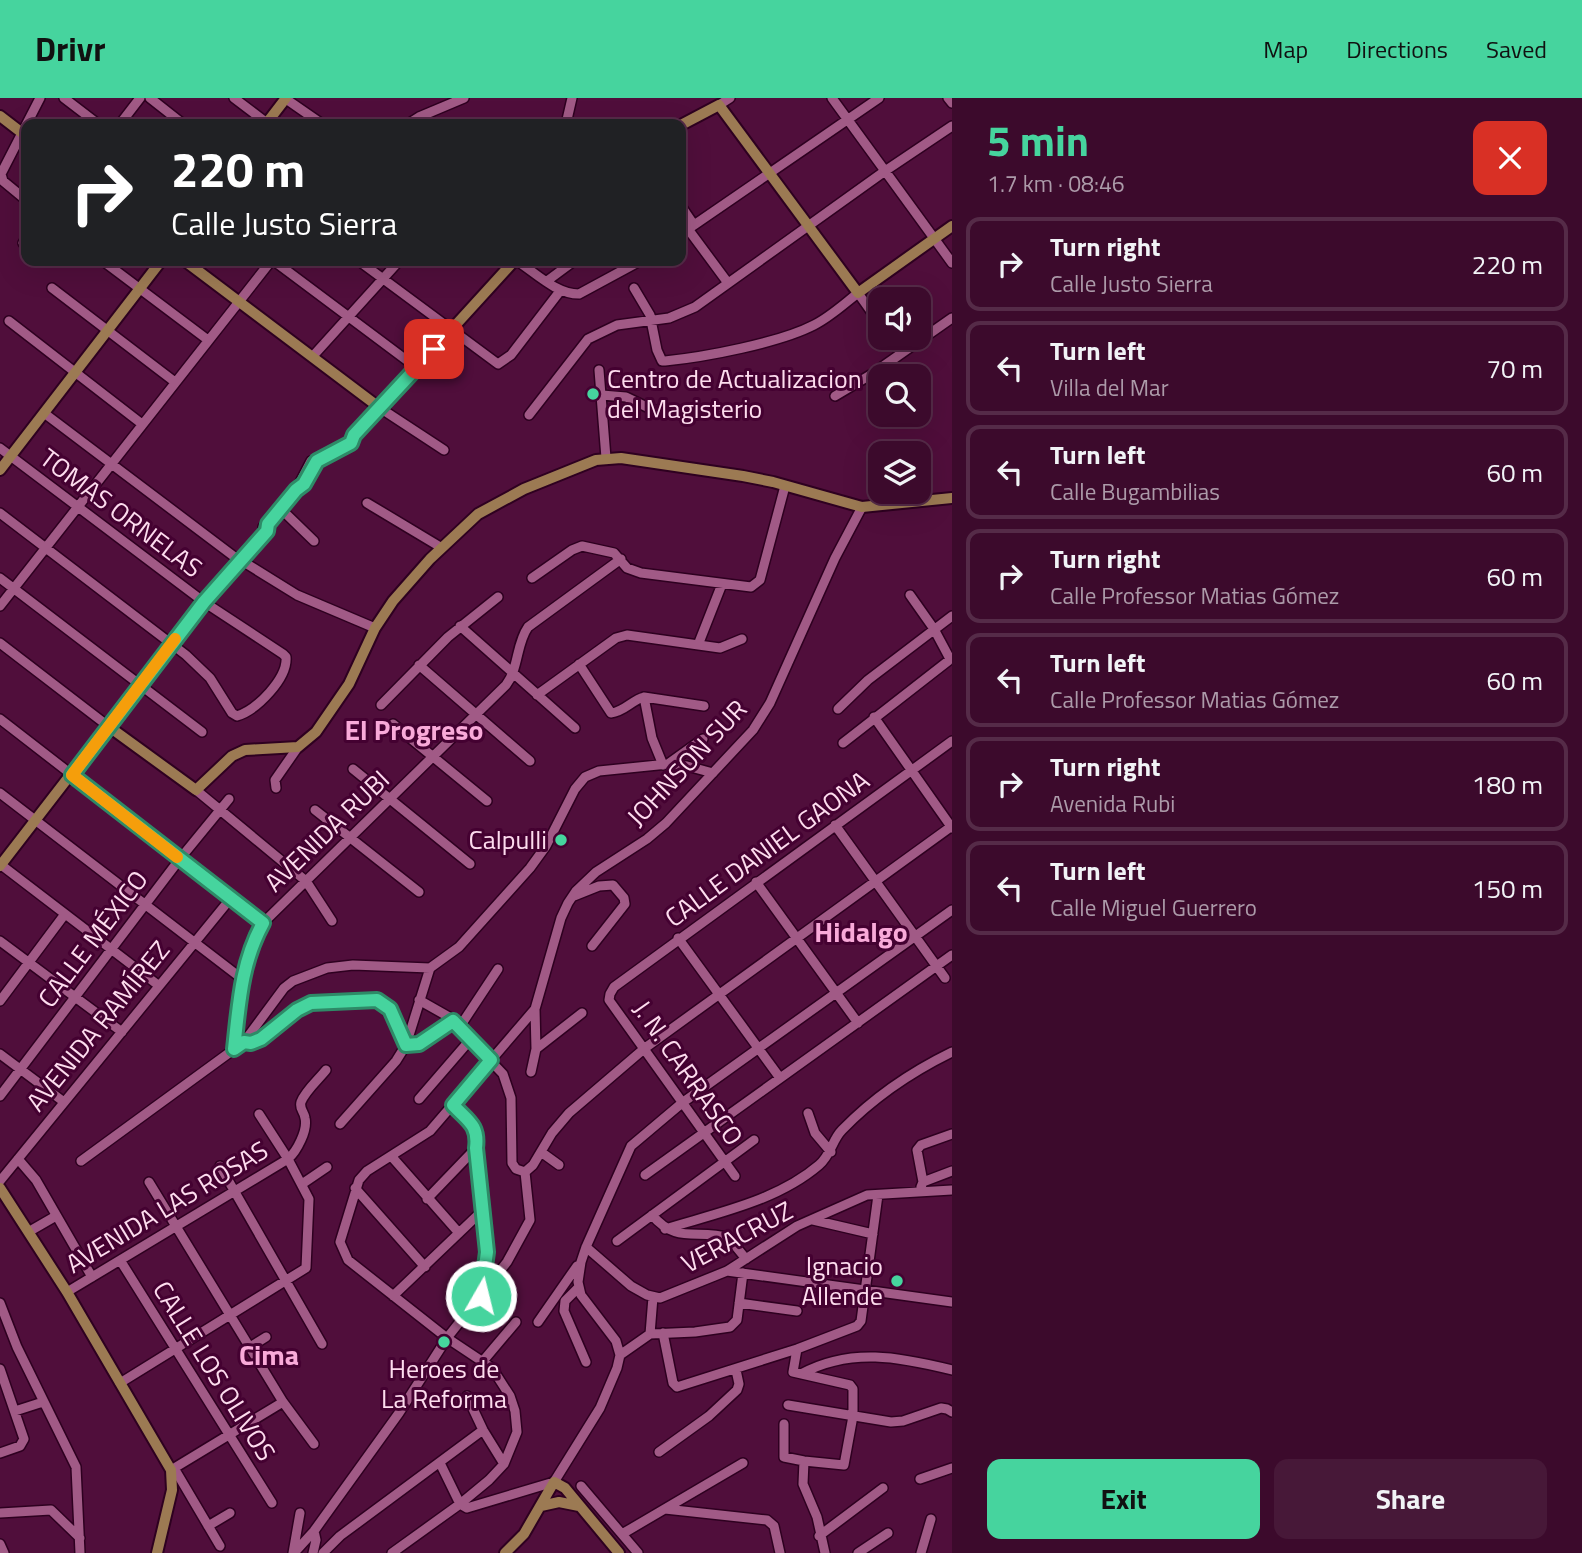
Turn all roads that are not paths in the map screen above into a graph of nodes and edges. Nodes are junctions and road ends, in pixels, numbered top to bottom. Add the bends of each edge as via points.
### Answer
1 (40, 98) edge
2 (64, 98) edge
3 (140, 98) edge
4 (150, 98) edge
5 (234, 98) edge
6 (286, 98) edge
7 (464, 98) edge
8 (572, 98) edge
9 (730, 98) edge
10 (832, 98) edge
11 (879, 98) edge
12 (948, 98) edge
13 (952, 103) edge
14 (719, 105) junction
15 (0, 116) edge
16 (31, 119) edge
17 (91, 119) edge
18 (124, 119) edge
19 (177, 119) edge
20 (261, 119) edge
21 (271, 119) edge
22 (315, 119) edge
23 (419, 119) edge
24 (567, 119) edge
25 (848, 120) junction
26 (686, 122) edge
27 (952, 126) edge
28 (21, 132) edge
29 (21, 140) edge
30 (886, 171) junction
31 (769, 173) junction
32 (0, 178) edge
33 (21, 196) edge
34 (808, 226) junction
35 (952, 226) edge
36 (688, 229) edge
37 (934, 239) junction
38 (952, 263) edge
39 (109, 266) edge
40 (157, 266) edge
41 (193, 266) edge
42 (268, 266) edge
43 (279, 266) edge
44 (366, 266) edge
45 (395, 266) edge
46 (510, 266) edge
47 (523, 266) edge
48 (567, 266) edge
49 (631, 266) edge
50 (383, 279) junction
51 (547, 281) junction
52 (728, 283) junction
53 (52, 288) dead end
54 (634, 288) dead end
55 (139, 289) junction
56 (561, 291) junction
57 (858, 293) junction
58 (239, 301) junction
59 (868, 307) edge
60 (349, 317) junction
61 (952, 318) edge
62 (9, 321) dead end
63 (653, 321) junction
64 (108, 330) junction
65 (452, 330) junction
66 (208, 340) junction
67 (901, 352) joint
68 (313, 356) junction
69 (417, 368) junction
70 (599, 370) dead end
71 (75, 373) junction
72 (175, 382) junction
73 (602, 395) junction
74 (835, 396) dead end
75 (380, 408) junction
76 (716, 411) dead end
77 (44, 413) junction
78 (528, 415) dead end
79 (142, 424) junction
80 (0, 448) edge
81 (444, 450) dead end
82 (11, 456) junction
83 (606, 458) junction
84 (112, 463) junction
85 (0, 470) edge
86 (785, 486) junction
87 (952, 498) edge
88 (367, 503) dead end
89 (78, 507) junction
90 (862, 507) junction
91 (281, 509) junction
92 (0, 513) edge
93 (268, 524) junction
94 (314, 541) dead end
95 (46, 548) junction
96 (442, 548) junction
97 (236, 558) junction
98 (621, 559) junction
99 (247, 564) dead end
100 (0, 578) edge
101 (532, 578) dead end
102 (221, 581) junction
103 (722, 584) junction
104 (14, 589) junction
105 (910, 595) dead end
106 (498, 597) dead end
107 (204, 602) junction
108 (0, 606) edge
109 (952, 616) edge
110 (460, 626) junction
111 (375, 628) junction
112 (934, 629) junction
113 (742, 639) dead end
114 (0, 643) edge
115 (172, 644) junction
116 (698, 645) junction
117 (951, 659) edge
118 (579, 664) junction
119 (419, 665) junction
120 (513, 673) junction
121 (140, 684) junction
122 (537, 695) junction
123 (644, 697) junction
124 (381, 705) dead end
125 (704, 706) dead end
126 (838, 709) dead end
127 (476, 715) junction
128 (874, 717) junction
129 (0, 719) edge
130 (393, 724) dead end
131 (108, 726) junction
132 (575, 728) dead end
133 (202, 732) dead end
134 (703, 739) dead end
135 (952, 741) edge
136 (843, 743) dead end
137 (298, 747) junction
138 (433, 756) junction
139 (530, 761) dead end
140 (665, 764) junction
141 (353, 768) dead end
142 (911, 771) junction
143 (713, 773) junction
144 (72, 775) junction
145 (276, 788) dead end
146 (196, 790) junction
147 (0, 793) edge
148 (229, 799) dead end
149 (391, 799) junction
150 (487, 801) dead end
151 (220, 809) junction
152 (315, 810) dead end
153 (37, 821) junction
154 (835, 825) junction
155 (952, 827) edge
156 (350, 838) junction
157 (179, 860) junction
158 (470, 864) dead end
159 (0, 865) edge
160 (306, 881) junction
161 (755, 882) junction
162 (874, 882) junction
163 (419, 892) dead end
164 (573, 896) junction
165 (230, 898) junction
166 (146, 905) junction
167 (952, 909) edge
168 (65, 914) junction
169 (332, 920) dead end
170 (263, 923) junction
171 (914, 937) junction
172 (678, 938) junction
173 (796, 938) junction
174 (0, 940) edge
175 (194, 942) junction
176 (592, 946) dead end
177 (112, 950) junction
178 (952, 955) edge
179 (29, 962) junction
180 (936, 967) junction
181 (430, 968) junction
182 (498, 969) dead end
183 (242, 978) junction
184 (946, 978) dead end
185 (158, 985) junction
186 (837, 992) junction
187 (610, 994) joint
188 (720, 995) junction
189 (76, 997) junction
190 (419, 1000) junction
191 (0, 1001) edge
192 (535, 1009) junction
193 (582, 1013) dead end
194 (858, 1023) junction
195 (456, 1025) junction
196 (122, 1032) junction
197 (470, 1040) junction
198 (244, 1042) junction
199 (406, 1045) junction
200 (645, 1048) junction
201 (760, 1048) junction
202 (234, 1049) junction
203 (536, 1049) junction
204 (952, 1052) edge
205 (0, 1054) edge
206 (491, 1060) junction
207 (20, 1069) junction
208 (326, 1070) dead end
209 (531, 1072) dead end
210 (780, 1078) junction
211 (0, 1096) edge
212 (419, 1100) dead end
213 (64, 1102) junction
214 (682, 1103) junction
215 (453, 1105) junction
216 (807, 1113) dead end
217 (259, 1114) dead end
218 (340, 1124) dead end
219 (704, 1134) junction
220 (952, 1134) edge
221 (754, 1140) dead end
222 (476, 1148) junction
223 (541, 1152) junction
224 (831, 1152) junction
225 (392, 1157) junction
226 (18, 1159) junction
227 (288, 1159) junction
228 (80, 1161) dead end
229 (724, 1161) junction
230 (559, 1165) dead end
231 (220, 1166) dead end
232 (327, 1167) dead end
233 (952, 1171) edge
234 (525, 1172) junction
235 (645, 1175) dead end
236 (735, 1176) dead end
237 (0, 1181) edge
238 (149, 1182) dead end
239 (302, 1184) junction
240 (922, 1187) junction
241 (0, 1188) edge
242 (355, 1188) junction
243 (952, 1190) edge
244 (235, 1191) junction
245 (878, 1195) junction
246 (427, 1199) junction
247 (482, 1211) junction
248 (652, 1215) junction
249 (56, 1216) junction
250 (813, 1220) junction
251 (177, 1225) junction
252 (665, 1229) junction
253 (30, 1231) junction
254 (459, 1233) junction
255 (873, 1234) junction
256 (617, 1241) dead end
257 (586, 1247) junction
258 (746, 1259) junction
259 (120, 1260) junction
260 (581, 1262) junction
261 (425, 1266) junction
262 (727, 1271) junction
263 (743, 1273) junction
264 (92, 1277) junction
265 (286, 1282) junction
266 (579, 1287) junction
267 (67, 1292) junction
268 (866, 1292) junction
269 (393, 1296) junction
270 (481, 1296) junction
271 (653, 1297) junction
272 (952, 1301) edge
273 (0, 1303) edge
274 (740, 1303) junction
275 (797, 1311) dead end
276 (231, 1315) junction
277 (516, 1322) dead end
278 (538, 1322) dead end
279 (650, 1334) junction
280 (663, 1334) junction
281 (266, 1337) dead end
282 (447, 1338) junction
283 (322, 1343) dead end
284 (250, 1347) junction
285 (174, 1348) junction
286 (797, 1349) junction
287 (620, 1355) junction
288 (482, 1360) junction
289 (586, 1362) dead end
290 (0, 1369) edge
291 (736, 1370) junction
292 (952, 1370) edge
293 (797, 1373) junction
294 (120, 1383) junction
295 (467, 1396) dead end
296 (43, 1402) junction
297 (283, 1402) junction
298 (788, 1405) dead end
299 (15, 1411) junction
300 (952, 1412) edge
301 (853, 1416) junction
302 (784, 1424) dead end
303 (483, 1430) junction
304 (228, 1435) junction
305 (314, 1444) dead end
306 (659, 1452) dead end
307 (0, 1453) edge
308 (804, 1461) junction
309 (440, 1463) junction
310 (743, 1463) dead end
311 (504, 1464) junction
312 (952, 1468) edge
313 (172, 1469) junction
314 (920, 1479) dead end
315 (554, 1482) junction
316 (581, 1486) dead end
317 (883, 1488) dead end
318 (272, 1503) dead end
319 (460, 1504) junction
320 (541, 1506) junction
321 (582, 1508) junction
322 (665, 1508) junction
323 (0, 1513) edge
324 (230, 1513) dead end
325 (300, 1513) dead end
326 (931, 1519) dead end
327 (208, 1526) junction
328 (314, 1531) junction
329 (888, 1533) dead end
330 (622, 1534) junction
331 (819, 1536) junction
332 (80, 1538) junction
333 (0, 1544) edge
334 (220, 1546) dead end
335 (2, 1552) edge
336 (80, 1553) edge
337 (157, 1553) edge
338 (294, 1553) edge
339 (313, 1553) edge
340 (323, 1553) edge
341 (391, 1553) edge
342 (505, 1553) edge
343 (619, 1553) edge
344 (638, 1553) edge
345 (779, 1553) edge
346 (825, 1553) edge
347 (858, 1553) edge
348 (921, 1553) edge

1 - 16 street
2 - 17 street
3 - 18 street
4 - 19 street
5 - 20 street
6 - 21 main road
6 - 22 street
7 - 23 street
8 - 24 street
9 - 14 street
10 - 25 street
11 - 25 street
12 - 13 street
14 - 26 main road
14 - 31 main road
15 - 28 main road
25 - 30 street
25 - 31 street
27 - 30 street
29 - 32 street
30 - 34 street
30 - 37 street
31 - 34 main road
31 - 36 street
32 - 33 street
34 - 52 street
34 - 57 main road
35 - 37 main road
36 - 52 street
37 - 38 street
37 - 57 main road
39 - 55 street
40 - 55 main road
41 - 58 main road
42 - 58 street
43 - 60 street
44 - 50 street
45 - 50 street
46 - 65 main road
47 - 51 street
48 - 51 street
49 - 56 street via 579,294
50 - 60 street
50 - 65 street
51 - 56 street
52 - 63 street via 680,315
53 - 64 street
54 - 63 street
55 - 64 main road
55 - 66 street
56 - 65 street via 500,364
57 - 59 street
57 - 63 street via 801,331 671,361 660,359
58 - 66 street
58 - 68 main road
60 - 68 street
60 - 69 street
61 - 67 street
62 - 71 street
63 - 78 street via 618,325 588,339
64 - 71 main road
64 - 72 street
65 - 69 main road
66 - 72 street
67 - 74 street
68 - 75 main road
69 - 75 main road
70 - 73 street
71 - 77 main road
71 - 79 street
72 - 79 street
73 - 76 street via 626,397 653,410
73 - 83 street
75 - 81 street
75 - 91 street via 354,435 316,454
77 - 82 main road
77 - 84 street
79 - 84 street
80 - 82 street, TOMAS ORNELAS
82 - 85 main road
82 - 89 street, TOMAS ORNELAS
83 - 86 main road
83 - 96 main road via 497,502
84 - 89 street
84 - 97 street
86 - 90 main road
86 - 103 street via 760,580 751,587
87 - 90 main road
88 - 96 street
89 - 95 street
89 - 107 street, TOMAS ORNELAS
90 - 143 street, JOHNSON SUR via 770,704
91 - 93 street
91 - 94 street
92 - 95 street
93 - 97 street
93 - 102 street via 267,531
95 - 104 street
95 - 115 street
96 - 111 main road via 402,588
97 - 102 street
98 - 101 street via 582,546
98 - 103 street via 630,570 641,573
98 - 120 street, AVENIDA RUBI via 528,627
99 - 111 street via 297,595
100 - 104 street
102 - 107 street
103 - 116 street
104 - 108 street
104 - 121 street
105 - 112 street
106 - 110 street
107 - 115 street
107 - 115 street, TOMAS ORNELAS via 286,657 287,666 270,693 237,716 210,678
109 - 112 street
110 - 119 street
110 - 120 street
111 - 137 main road via 349,684 316,732
112 - 117 street
112 - 126 street
113 - 116 street via 724,648
114 - 131 street
115 - 121 street
116 - 118 street via 627,635
117 - 128 street
118 - 122 street
118 - 123 street via 611,713
119 - 124 street
119 - 127 street
120 - 122 street
120 - 127 street, AVENIDA RUBI
121 - 131 street
121 - 133 street
122 - 132 street
123 - 125 street
123 - 140 street via 652,738
127 - 138 street, AVENIDA RUBI
127 - 139 street
128 - 136 street
128 - 142 street
129 - 144 street
130 - 138 street
131 - 144 main road
131 - 146 main road
134 - 140 street
135 - 142 street, CALLE DANIEL GAONA
137 - 145 street via 275,780
137 - 146 main road via 245,750 232,756
138 - 149 street, AVENIDA RUBI
138 - 150 street
140 - 143 street
140 - 181 street via 599,771 585,777 530,868 459,947
141 - 149 street
142 - 154 street, CALLE DANIEL GAONA
142 - 155 street
143 - 164 street, JOHNSON SUR via 666,823 596,872
144 - 153 main road
144 - 157 street
146 - 151 street
147 - 153 street
148 - 151 street, CALLE MÉXICO
149 - 156 street, AVENIDA RUBI
149 - 158 street
151 - 157 street, CALLE MÉXICO
151 - 160 street
152 - 156 street
153 - 159 main road
153 - 166 street
154 - 161 street, CALLE DANIEL GAONA
154 - 162 street
155 - 162 street
156 - 160 street, AVENIDA RUBI
156 - 163 street
157 - 165 street
157 - 166 street, CALLE MÉXICO
159 - 168 street
160 - 169 street
160 - 170 street, AVENIDA RUBI
161 - 172 street, CALLE DANIEL GAONA
161 - 173 street
162 - 171 street
162 - 173 street
164 - 176 street via 612,885 624,898 625,904
164 - 192 street, JOHNSON SUR via 561,918
165 - 170 street
165 - 175 street, AVENIDA RAMÍREZ
166 - 175 street
166 - 177 street, CALLE MÉXICO
167 - 171 street
168 - 177 street
168 - 179 street
170 - 183 street, AVENIDA RUBI
171 - 180 street
171 - 186 street
172 - 187 street, CALLE DANIEL GAONA
172 - 188 street
173 - 186 street
173 - 188 street
174 - 179 street
175 - 183 street
175 - 185 street, AVENIDA RAMÍREZ
177 - 185 street
177 - 189 street, CALLE MÉXICO
178 - 180 street
179 - 189 street
179 - 191 street
180 - 184 street
180 - 194 street
181 - 190 street
181 - 198 street via 353,965 305,974 284,988
182 - 195 street
183 - 202 street, AVENIDA RUBI
185 - 196 street, AVENIDA RAMÍREZ
186 - 194 street
186 - 201 street
187 - 200 street, J. N. CARRASCO
188 - 200 street
188 - 201 street
189 - 196 street
189 - 207 street, CALLE MÉXICO
190 - 195 street
190 - 199 street
192 - 203 street, JOHNSON SUR
192 - 206 street
193 - 203 street
194 - 210 street
195 - 197 street
195 - 199 street via 419,1044
196 - 213 street, AVENIDA RAMÍREZ
197 - 206 street
197 - 212 street
198 - 199 street via 261,1039 311,1003 377,1000 390,1009
198 - 202 street
199 - 218 street
200 - 214 street, J. N. CARRASCO
200 - 223 street via 569,1114
201 - 210 street
201 - 214 street
202 - 228 street
203 - 209 street, JOHNSON SUR
204 - 224 street via 923,1066 870,1105 839,1132
205 - 207 street
206 - 215 street
206 - 234 street via 503,1074 511,1098 512,1163
207 - 211 street, CALLE MÉXICO
207 - 213 street
208 - 227 street via 300,1105 305,1125 296,1151
210 - 219 street
213 - 226 street, AVENIDA RAMÍREZ
214 - 219 street, J. N. CARRASCO
214 - 257 street via 631,1146
215 - 222 street via 477,1131
215 - 225 street via 424,1136
216 - 224 street via 814,1133
217 - 227 street
219 - 229 street, J. N. CARRASCO
219 - 235 street
220 - 240 street via 917,1150
221 - 229 street
222 - 246 street
222 - 247 street
223 - 230 street
223 - 234 street
224 - 252 street via 790,1185
225 - 242 street via 367,1171
225 - 246 street
226 - 237 street, AVENIDA RAMÍREZ
226 - 249 street via 33,1175
227 - 239 street
227 - 244 street, AVENIDA LAS ROSAS
229 - 236 street, J. N. CARRASCO
229 - 248 street
231 - 244 street
232 - 239 street
233 - 240 street
234 - 270 street via 530,1220
238 - 251 street
239 - 265 street via 310,1204 306,1268
240 - 243 street, VERACRUZ
240 - 245 street, VERACRUZ
241 - 253 main road
242 - 261 street
242 - 269 street via 340,1242 342,1251
244 - 251 street, AVENIDA LAS ROSAS
244 - 265 street
245 - 250 street, VERACRUZ
245 - 255 street
246 - 254 street
247 - 254 street
247 - 270 street via 487,1252
248 - 252 street
248 - 256 street
249 - 253 street
249 - 264 street
250 - 255 street
250 - 258 street, VERACRUZ
251 - 259 street, AVENIDA LAS ROSAS
251 - 276 street
252 - 258 street via 726,1236
253 - 267 main road
254 - 261 street
255 - 268 street
257 - 260 street
257 - 271 street via 631,1286
258 - 262 street, VERACRUZ
259 - 264 street, AVENIDA LAS ROSAS
259 - 285 street, CALLE LOS OLIVOS
260 - 266 street
260 - 278 street
261 - 269 street
262 - 263 street
262 - 271 street, VERACRUZ
263 - 268 street
263 - 274 street
264 - 267 street, AVENIDA LAS ROSAS
265 - 276 street
265 - 283 street
266 - 287 street
266 - 289 street via 565,1301 564,1311
267 - 294 main road
268 - 272 street
268 - 286 street via 858,1325
269 - 282 street
270 - 282 street
271 - 279 street
273 - 296 street
274 - 275 street
274 - 280 street via 730,1327
276 - 284 street
276 - 285 street
277 - 288 street
279 - 280 street
279 - 287 street
280 - 291 street via 675,1385
281 - 284 street
282 - 288 street
282 - 328 street
284 - 297 street
285 - 294 street
285 - 304 street, CALLE LOS OLIVOS
286 - 291 street
286 - 293 street
287 - 315 street via 600,1408
288 - 311 street via 501,1380 515,1411 517,1432
290 - 299 street
291 - 306 street via 737,1390
292 - 293 street via 858,1356
293 - 301 street via 850,1385
294 - 313 main road
295 - 303 street
296 - 299 street
296 - 332 street via 76,1467
297 - 304 street
297 - 305 street
298 - 301 street
299 - 307 street via 23,1443
300 - 301 street via 941,1408 898,1422
301 - 308 street via 844,1465
302 - 308 street via 785,1457
303 - 309 street
303 - 311 street
304 - 313 street
304 - 318 street, CALLE LOS OLIVOS
308 - 331 street via 803,1485 817,1517
309 - 319 street
309 - 340 street
310 - 322 street
311 - 319 street
312 - 314 street
313 - 327 street
313 - 337 main road via 172,1490
315 - 319 street via 467,1508
315 - 320 main road
315 - 321 main road
316 - 330 street
317 - 331 street
319 - 341 street
320 - 321 main road via 564,1502
320 - 342 main road via 524,1534
321 - 343 main road
322 - 330 street
322 - 345 street via 767,1520 774,1526
323 - 332 street via 51,1510
324 - 327 street
325 - 338 street
326 - 348 street
327 - 334 street
328 - 338 street
328 - 339 street
329 - 347 street
330 - 344 street
331 - 346 street
332 - 336 street
333 - 335 street

